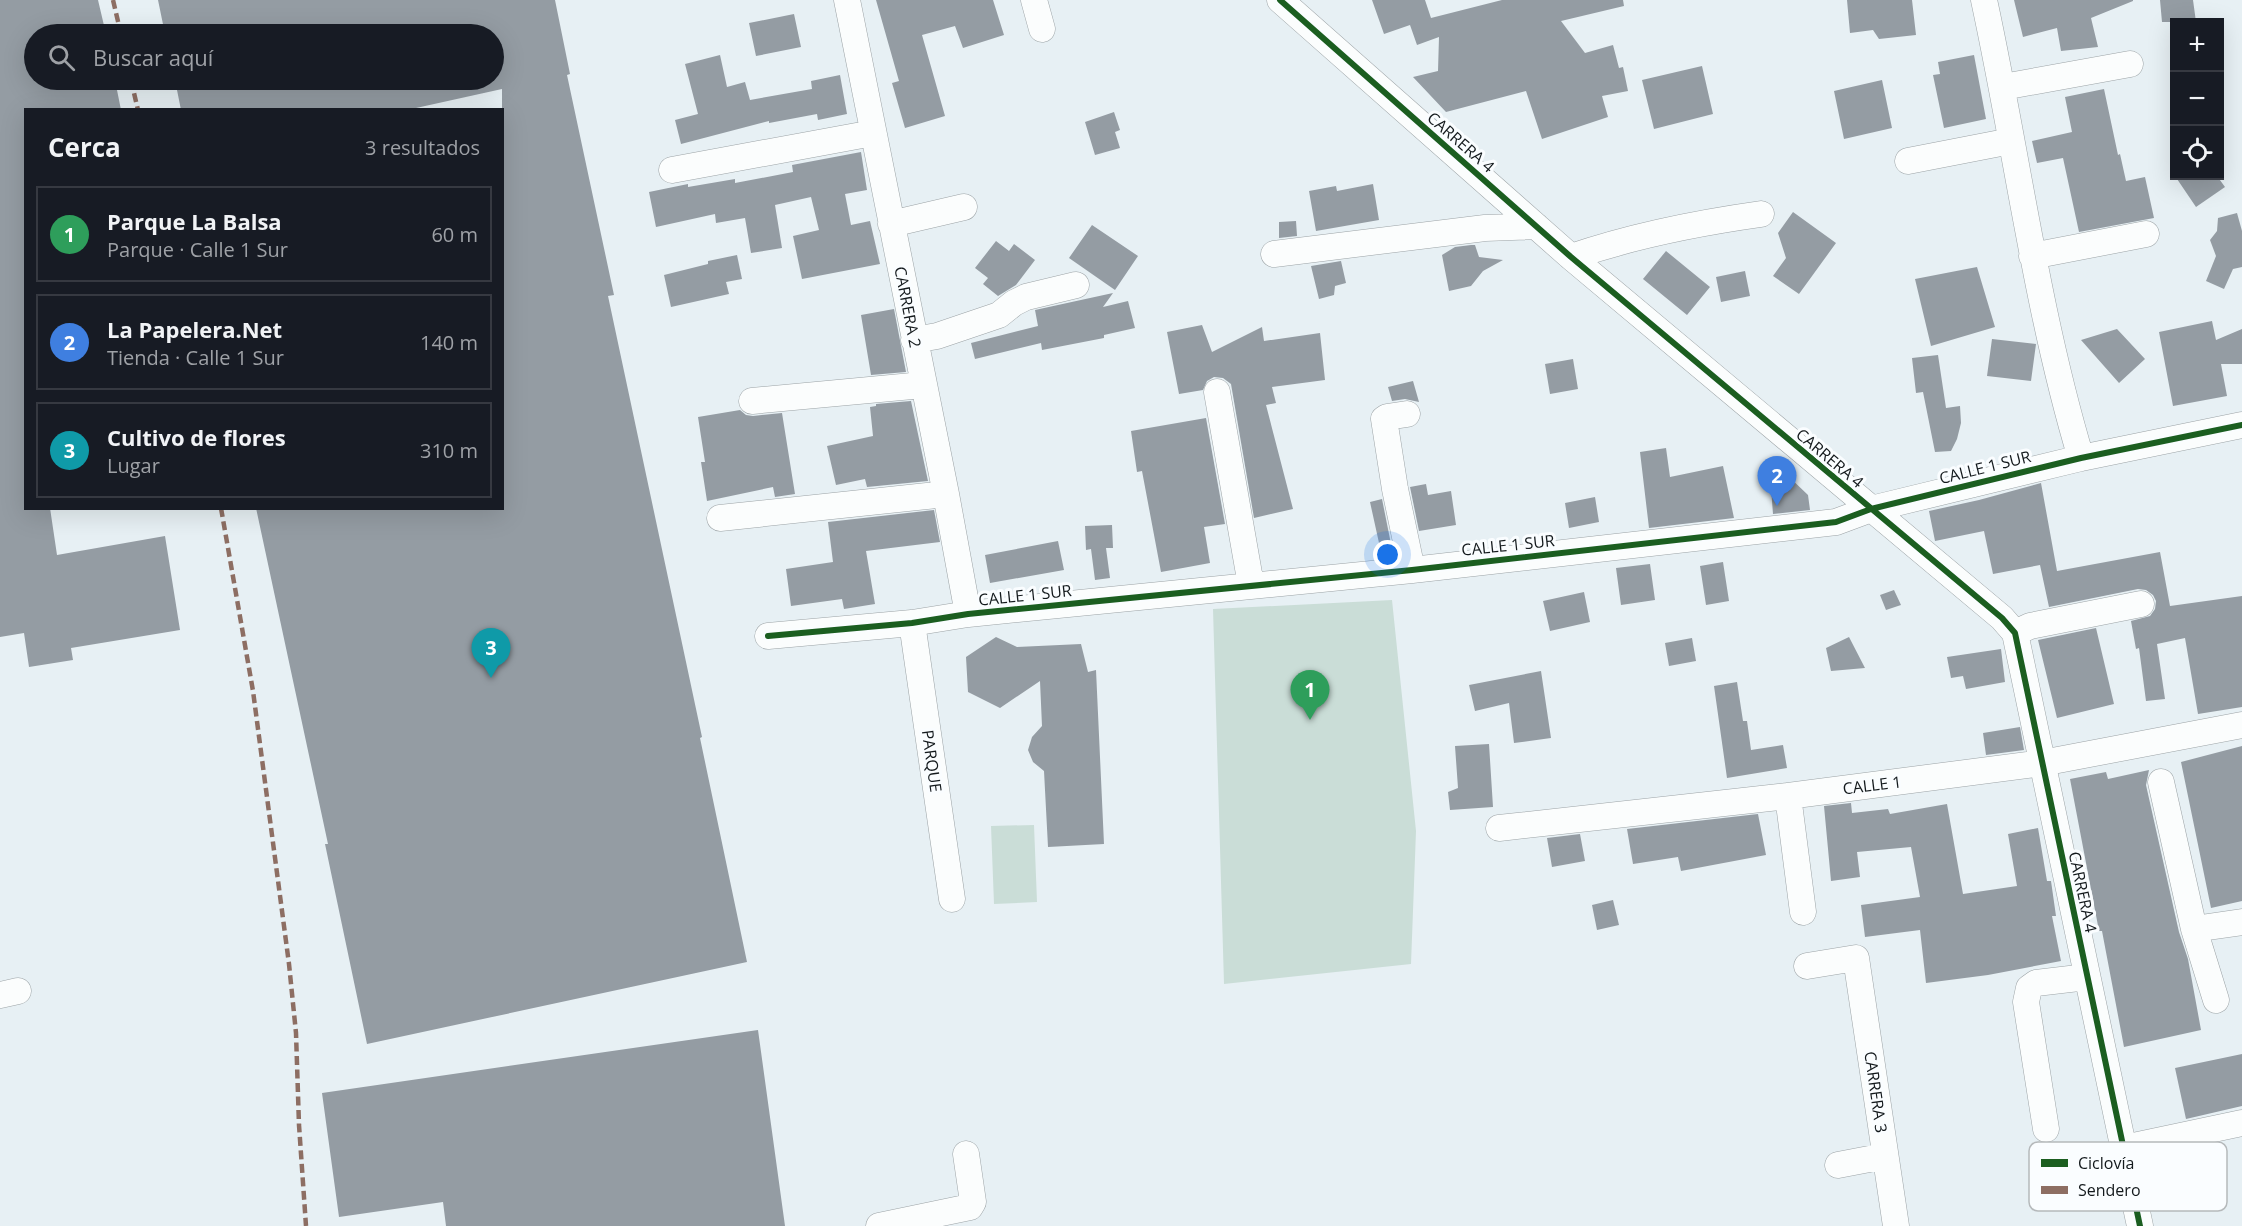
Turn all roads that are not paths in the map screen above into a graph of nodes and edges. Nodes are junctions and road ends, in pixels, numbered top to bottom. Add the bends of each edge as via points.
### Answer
1 (847, 0) edge
2 (1034, 0) edge
3 (1280, 0) edge
4 (1984, 0) edge
5 (1042, 29) dead end
6 (2130, 64) dead end
7 (2003, 87) junction
8 (873, 133) junction
9 (2011, 141) junction
10 (1908, 161) dead end
11 (672, 170) dead end
12 (964, 207) dead end
13 (1761, 214) dead end
14 (891, 224) junction
15 (1536, 226) junction
16 (2146, 234) dead end
17 (1274, 254) dead end
18 (2032, 256) junction
19 (1571, 257) junction
20 (1076, 285) dead end
21 (914, 340) junction
22 (923, 385) junction
23 (1217, 392) dead end
24 (752, 401) dead end
25 (1407, 414) dead end
26 (2242, 426) edge
27 (2080, 458) junction
28 (946, 494) junction
29 (1871, 509) junction
30 (720, 518) dead end
31 (1412, 570) junction
32 (1251, 585) junction
33 (2141, 604) dead end
34 (968, 614) junction
35 (912, 623) junction
36 (2015, 633) junction
37 (768, 636) dead end
38 (2242, 725) edge
39 (2042, 763) junction
40 (2161, 782) dead end
41 (1788, 796) junction
42 (1499, 828) dead end
43 (952, 899) dead end
44 (1803, 912) dead end
45 (2242, 922) edge
46 (2194, 930) junction
47 (1808, 966) dead end
48 (2087, 977) junction
49 (2216, 1000) dead end
50 (2242, 1123) edge
51 (2046, 1129) dead end
52 (2123, 1142) edge
53 (2152, 1142) edge
54 (966, 1154) dead end
55 (1885, 1156) junction
56 (1838, 1165) dead end
57 (2137, 1211) edge
58 (879, 1226) edge
59 (1896, 1226) edge
60 (2140, 1226) edge

1 - 8 street, CARRERA 2
2 - 5 street
3 - 15 street, CARRERA 4
4 - 7 street
6 - 7 street
7 - 9 street
8 - 11 street
8 - 14 street, CARRERA 2
9 - 10 street
9 - 18 street
12 - 14 street
13 - 19 street via 1708,222
14 - 21 street, CARRERA 2
15 - 17 street via 1485,228
15 - 19 street, CARRERA 4
16 - 18 street
18 - 27 street
19 - 29 street, CARRERA 4
20 - 21 street via 1026,297 999,315
21 - 22 street, CARRERA 2
22 - 24 street
22 - 28 street, CARRERA 2
23 - 32 street
25 - 31 street via 1384,419
26 - 27 street, CALLE 1 SUR
27 - 29 street, CALLE 1 SUR
28 - 30 street
28 - 34 street, CARRERA 2
29 - 31 street, CALLE 1 SUR via 1836,522
29 - 36 street, CARRERA 4
31 - 32 street, CALLE 1 SUR
32 - 34 street, CALLE 1 SUR
33 - 36 street via 2030,626
34 - 35 street, CALLE 1 SUR
35 - 37 street, CALLE 1 SUR
35 - 43 street, PARQUE
36 - 39 street, CARRERA 4
38 - 39 street, CALLE 1
39 - 41 street, CALLE 1
39 - 48 street, CARRERA 4
40 - 46 street
41 - 42 street, CALLE 1
41 - 44 street
45 - 46 street
46 - 49 street
47 - 55 street, CARRERA 3 via 1856,958
48 - 51 street via 2036,983 2029,988 2026,1002
48 - 52 street, CARRERA 4
50 - 53 street
54 - 58 street via 973,1202 970,1208
55 - 56 street
55 - 59 street, CARRERA 3
57 - 60 street, CARRERA 4

